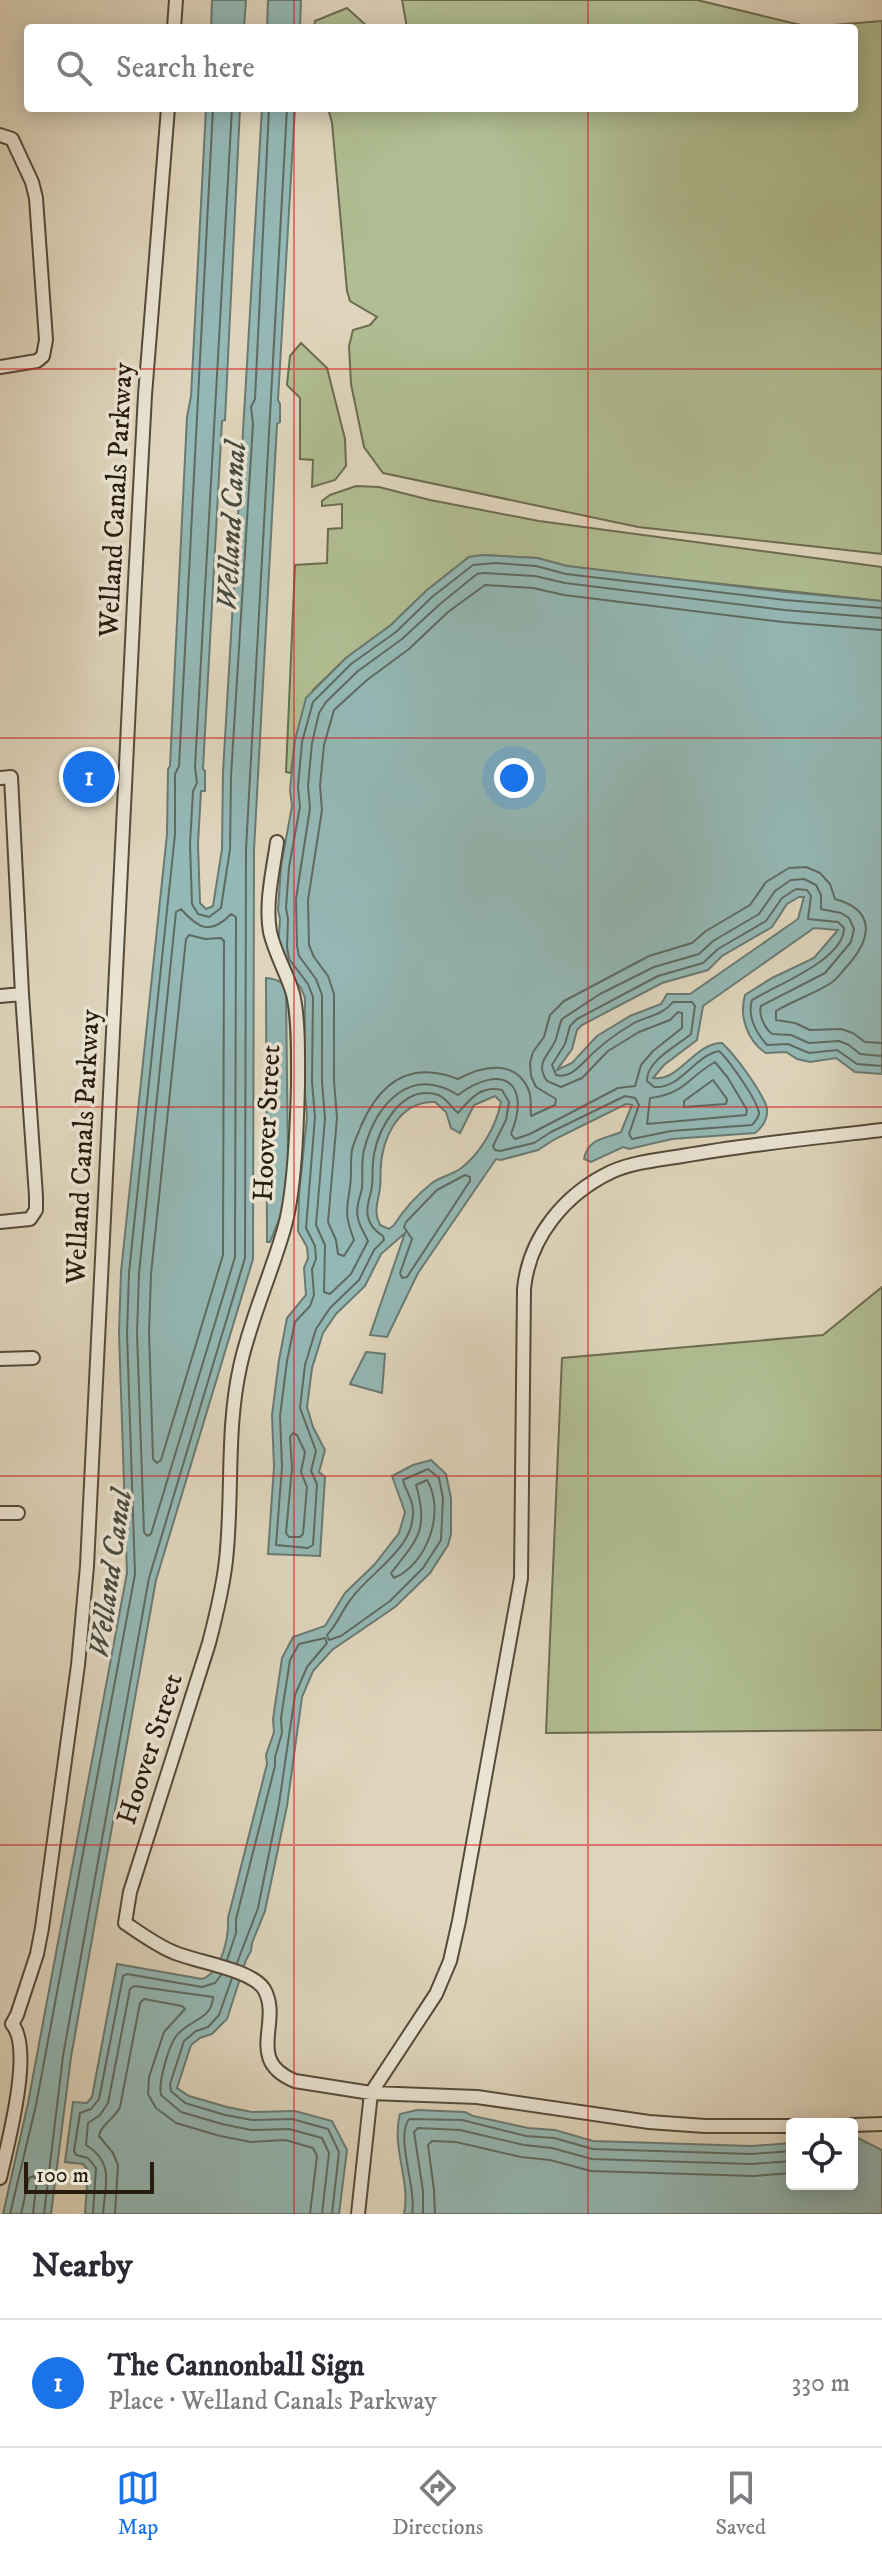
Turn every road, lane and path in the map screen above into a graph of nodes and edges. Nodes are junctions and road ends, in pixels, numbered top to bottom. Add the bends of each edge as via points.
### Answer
1 (176, 0) edge
2 (174, 24) edge
3 (168, 112) edge
4 (2, 135) edge
5 (0, 367) edge
6 (6, 777) edge
7 (277, 842) dead end
8 (22, 994) junction
9 (0, 996) edge
10 (882, 1130) edge
11 (0, 1222) edge
12 (33, 1358) dead end
13 (0, 1359) edge
14 (0, 1513) edge
15 (18, 1513) dead end
16 (5, 2026) edge
17 (371, 2093) junction
18 (882, 2124) edge
19 (858, 2125) edge
20 (786, 2126) edge
21 (0, 2178) edge
22 (358, 2214) edge

1 - 2 street
3 - 16 street, Welland Canals Parkway via 145,395 87,1566 42,1928 17,2015
4 - 5 street via 12,139 36,198 46,340 37,361
6 - 8 street
7 - 17 street, Hoover Street via 270,930 293,995 298,1086 290,1203 240,1368 219,1603 125,1923 169,1951 258,1982 267,1997 267,2051 277,2071 295,2081
8 - 9 street
8 - 11 street via 36,1210 30,1219
10 - 17 street via 635,1164 581,1189 544,1228 526,1270 524,1289 521,1578 459,1921 436,1994
12 - 13 street
14 - 15 street
16 - 21 street, Welland Canals Parkway via 19,2034 20,2061
17 - 20 street, Hoover Street via 477,2097 677,2124
17 - 22 street
18 - 19 street

